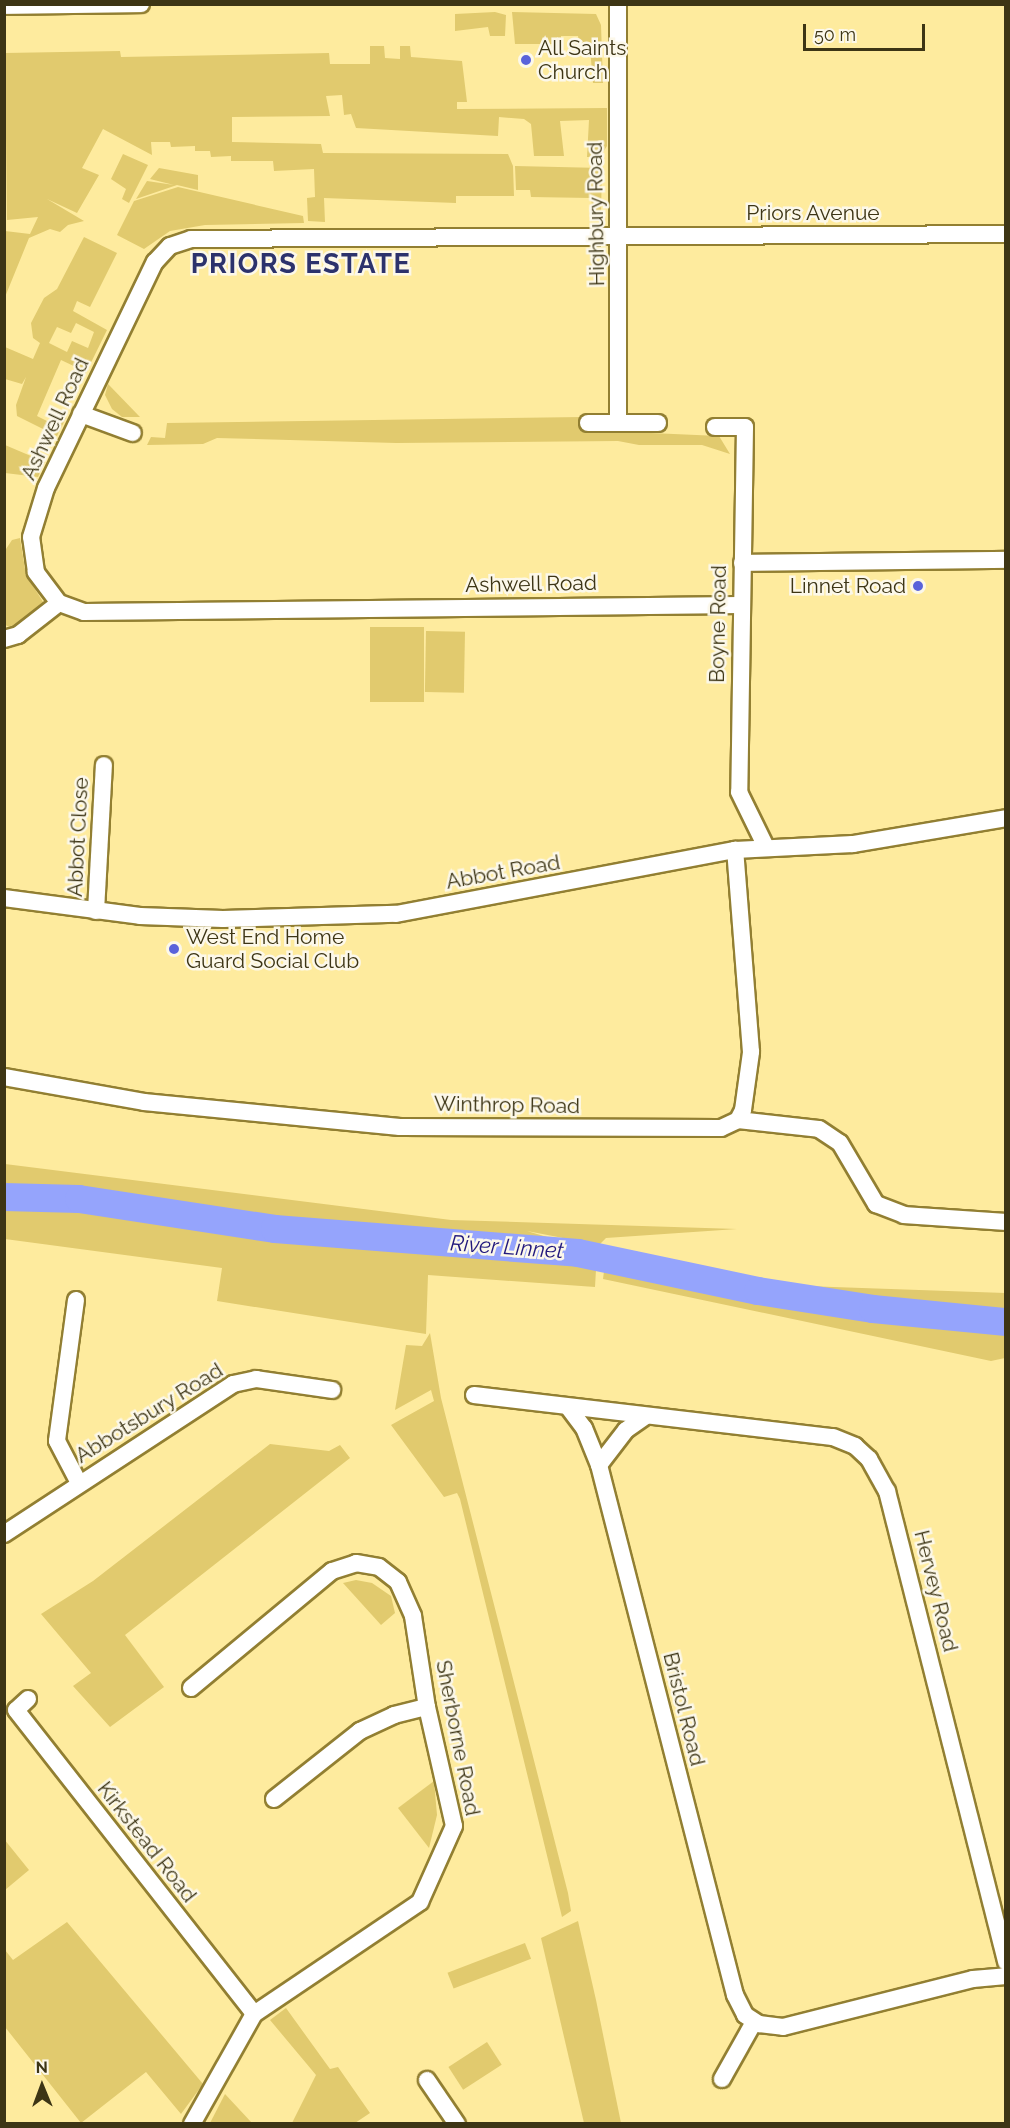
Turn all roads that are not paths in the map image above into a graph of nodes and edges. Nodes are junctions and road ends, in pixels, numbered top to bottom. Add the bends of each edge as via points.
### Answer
1 (141, 4) edge
2 (618, 4) edge
3 (4, 6) edge
4 (1005, 234) edge
5 (621, 236) junction
6 (81, 414) junction
7 (588, 423) dead end
8 (618, 423) junction
9 (658, 423) dead end
10 (715, 427) dead end
11 (132, 433) dead end
12 (1005, 560) edge
13 (742, 563) junction
14 (59, 603) junction
15 (740, 605) junction
16 (4, 639) edge
17 (104, 765) dead end
18 (1005, 818) edge
19 (766, 847) junction
20 (735, 850) junction
21 (4, 898) edge
22 (96, 912) junction
23 (4, 1077) edge
24 (738, 1120) junction
25 (1005, 1222) edge
26 (76, 1300) dead end
27 (332, 1390) dead end
28 (474, 1395) dead end
29 (568, 1407) junction
30 (646, 1416) junction
31 (599, 1465) junction
32 (79, 1483) junction
33 (4, 1534) edge
34 (190, 1688) dead end
35 (28, 1699) dead end
36 (427, 1707) junction
37 (274, 1799) dead end
38 (1005, 1962) edge
39 (1005, 1977) edge
40 (254, 2014) junction
41 (754, 2022) junction
42 (722, 2079) dead end
43 (427, 2080) dead end
44 (192, 2124) edge
45 (457, 2124) edge

1 - 3 street
2 - 5 street, Highbury Road via 617,162
4 - 5 street, Priors Avenue
5 - 6 street, Ashwell Road via 191,239 170,246 154,262
5 - 8 street, Highbury Road
6 - 11 street
6 - 14 street, Ashwell Road via 46,488 31,537 36,572
7 - 8 street
8 - 9 street
10 - 13 street, Boyne Road via 745,427
12 - 13 street
13 - 15 street, Boyne Road
14 - 15 street, Ashwell Road via 84,612
14 - 16 street via 18,635
15 - 19 street, Boyne Road via 739,792
17 - 22 street, Abbot Close
18 - 19 street, Abbot Road via 852,844
19 - 20 street, Abbot Road
20 - 22 street, Abbot Road via 396,914 223,919
20 - 24 street via 751,1052 743,1110
21 - 22 street, Abbot Road
23 - 24 street, Winthrop Road via 144,1102 400,1126 721,1128
24 - 25 street via 819,1129 840,1143 876,1204 904,1215
26 - 32 street via 57,1441
27 - 32 street, Abbotsbury Road via 256,1378 233,1384
28 - 29 street, Hervey Road
29 - 30 street, Hervey Road
29 - 31 street, Bristol Road via 584,1428
30 - 31 street via 626,1430
30 - 38 street, Hervey Road via 832,1437 855,1446 875,1466 887,1491
31 - 41 street, Bristol Road via 735,1995 745,2015
32 - 33 street, Abbotsbury Road
34 - 36 street, Sherborne Road via 332,1571 356,1563 379,1567 398,1582 408,1600
35 - 40 street, Kirkstead Road via 16,1710
36 - 37 street via 394,1715 360,1731
36 - 40 street, Sherborne Road via 454,1826 420,1902
39 - 41 street via 973,1979 791,2026 770,2027
40 - 44 street, Sherborne Road
41 - 42 street
43 - 45 street

